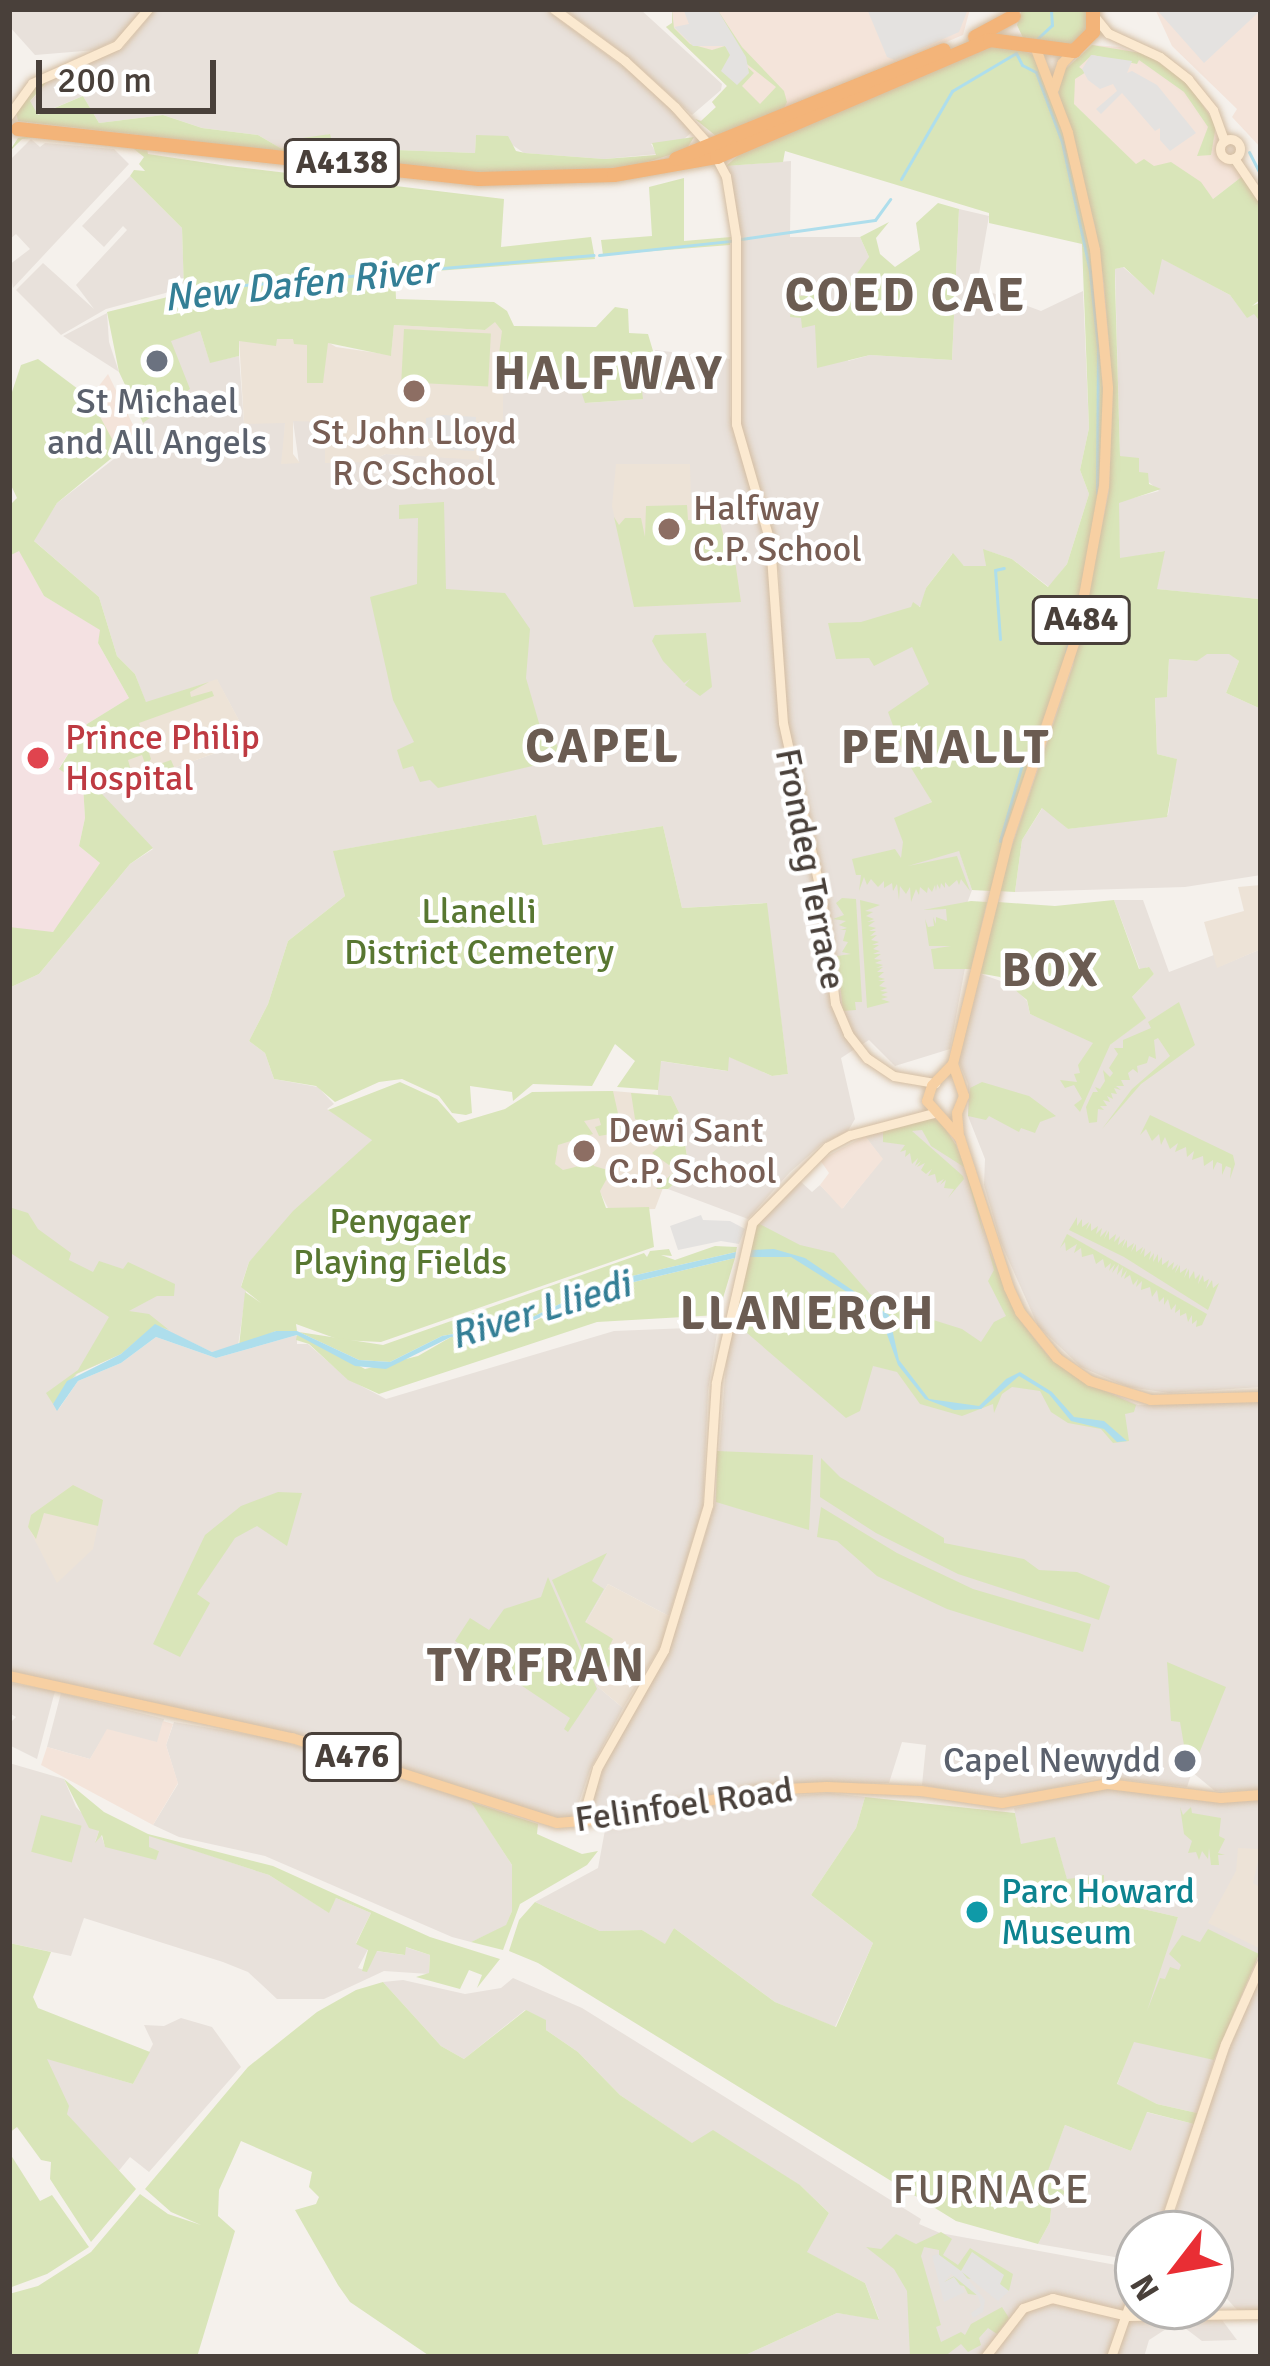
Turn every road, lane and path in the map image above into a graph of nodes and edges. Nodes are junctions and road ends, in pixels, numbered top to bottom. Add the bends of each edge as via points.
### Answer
1 (148, 9) edge
2 (554, 9) edge
3 (1016, 11) edge
4 (1094, 13) edge
5 (1121, 40) junction
6 (1019, 41) junction
7 (1080, 47) junction
8 (1036, 49) junction
9 (1054, 89) junction
10 (14, 122) edge
11 (9, 143) edge
12 (714, 151) junction
13 (1261, 198) edge
14 (953, 1064) junction
15 (938, 1082) junction
16 (914, 1083) junction
17 (958, 1085) junction
18 (930, 1109) junction
19 (957, 1113) junction
20 (960, 1138) junction
21 (1261, 1397) edge
22 (9, 1676) edge
23 (1261, 1795) edge
24 (581, 1824) junction
25 (1261, 1963) edge
26 (1169, 2210) edge
27 (1114, 2312) edge
28 (986, 2357) edge

1 - 10 street via 117,45 32,83
2 - 12 street via 640,74
3 - 6 highway
3 - 12 highway, A4138 via 1001,26
4 - 5 street
4 - 7 highway
5 - 7 street
5 - 13 street via 1188,79 1213,110 1224,141 1239,144 1234,158
6 - 8 highway
6 - 12 highway, A4138 via 990,40
7 - 8 highway
7 - 9 main road via 1062,64
8 - 9 main road, A484
9 - 14 main road, A484 via 1090,218 1102,303 1104,486 1077,635 1008,840
10 - 11 highway
10 - 12 highway, A4138 via 479,179 578,178
12 - 16 street, Frondeg Terrace via 734,208 735,404 774,568 781,689 841,1021 867,1058
14 - 15 main road, A484
14 - 17 main road, A484
15 - 16 street
15 - 17 main road
15 - 18 main road
16 - 18 street, Frondeg Terrace
17 - 19 main road via 964,1102
18 - 19 main road
18 - 20 main road
18 - 24 street via 827,1147 766,1205 743,1254 716,1382 708,1505 664,1650 597,1768
19 - 20 main road
20 - 21 main road via 1009,1288 1057,1358 1090,1381 1151,1400
22 - 24 main road, Felinfoel Road / A476 via 292,1738
23 - 24 main road, Felinfoel Road / A476 via 1108,1784 1002,1803 827,1787 764,1790
25 - 26 street
27 - 28 street via 1070,2298 1044,2300 1023,2308

